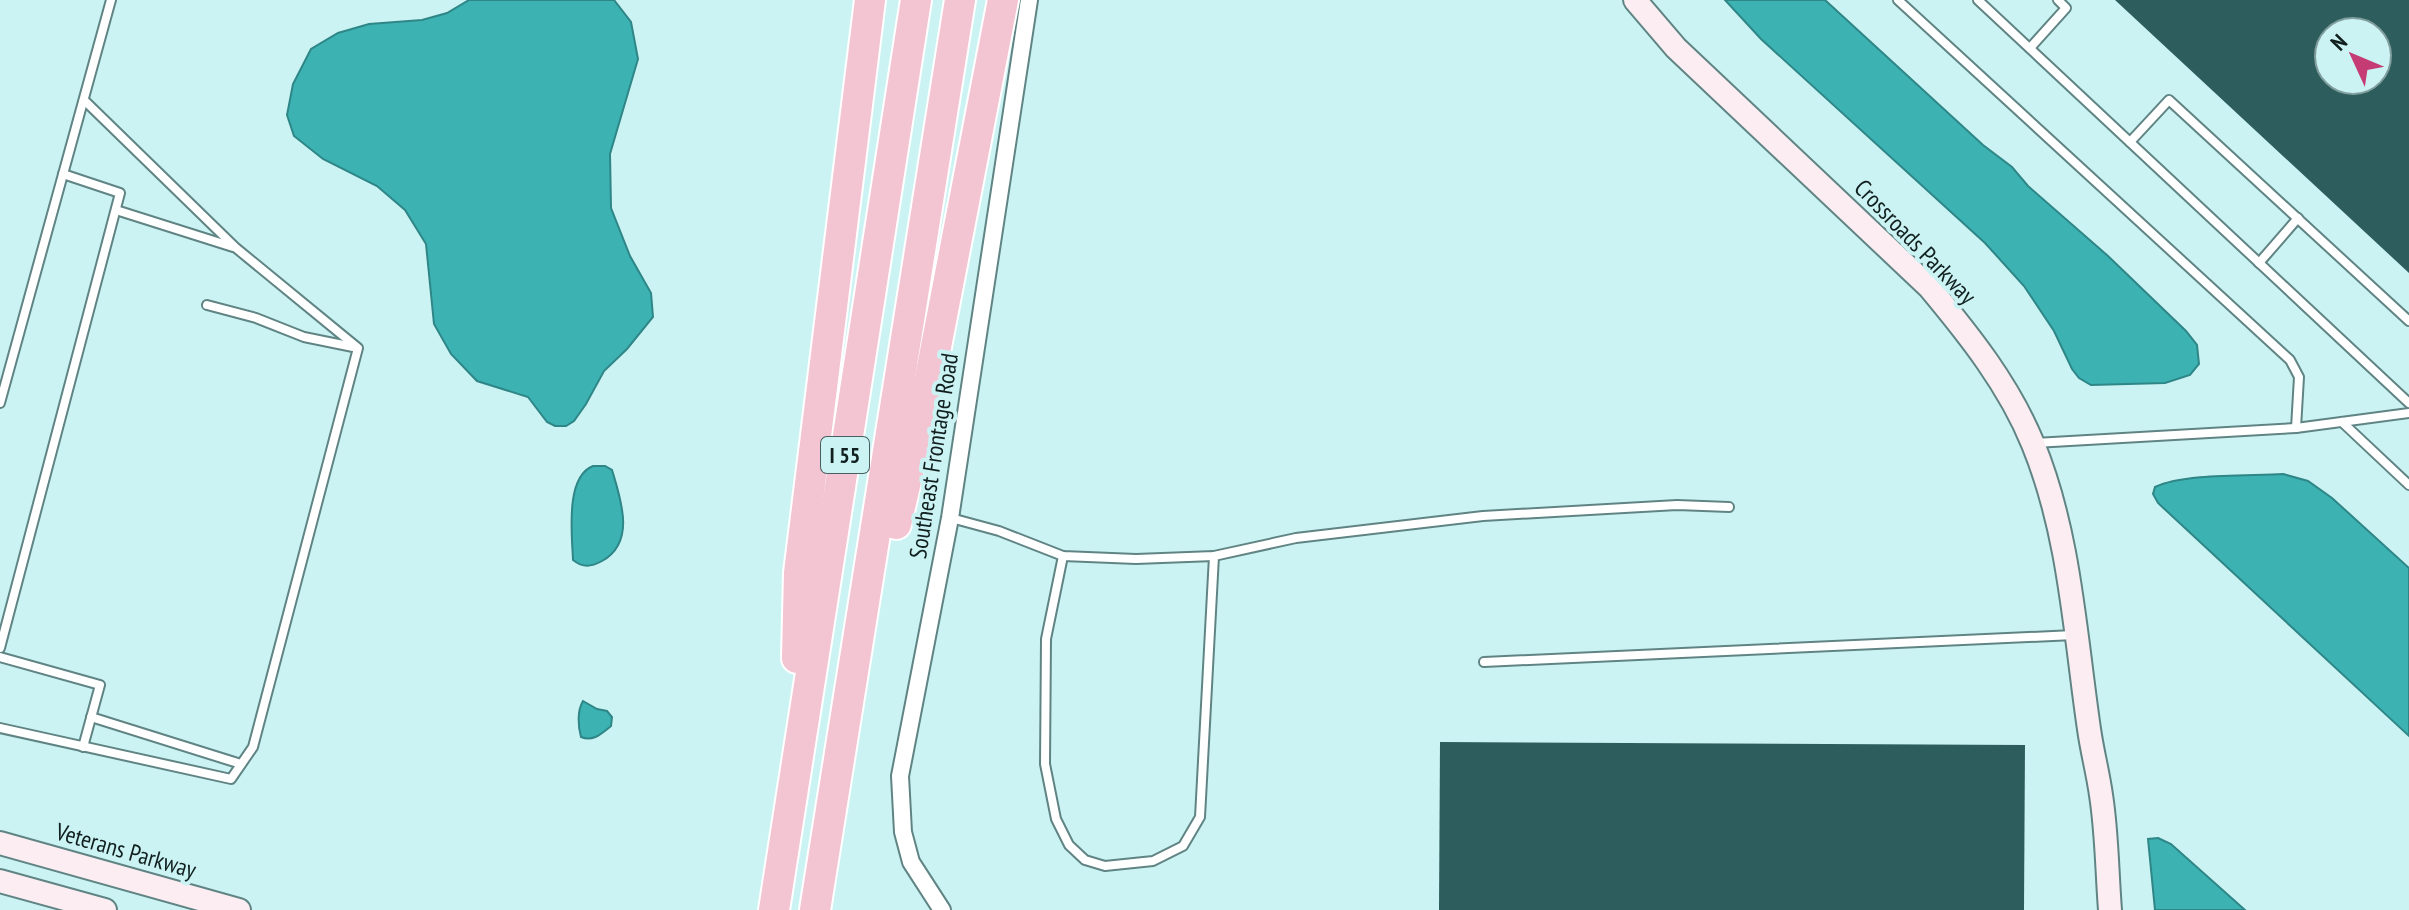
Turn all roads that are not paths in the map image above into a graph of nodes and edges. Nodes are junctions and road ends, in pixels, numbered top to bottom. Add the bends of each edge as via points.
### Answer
1 (111, 0) edge
2 (870, 0) edge
3 (916, 0) edge
4 (960, 0) edge
5 (1003, 0) edge
6 (1029, 0) edge
7 (1635, 0) edge
8 (1898, 0) edge
9 (1978, 0) edge
10 (2058, 0) edge
11 (2030, 48) junction
12 (84, 100) junction
13 (2130, 142) junction
14 (63, 174) junction
15 (116, 210) junction
16 (2298, 218) junction
17 (236, 248) junction
18 (2259, 263) junction
19 (207, 305) dead end
20 (2409, 321) edge
21 (358, 348) junction
22 (0, 403) edge
23 (2409, 403) edge
24 (2409, 413) edge
25 (2342, 422) junction
26 (2296, 428) junction
27 (2033, 443) junction
28 (2409, 485) edge
29 (1729, 507) dead end
30 (950, 518) junction
31 (1063, 556) junction
32 (1214, 556) junction
33 (2078, 634) junction
34 (0, 648) edge
35 (0, 657) edge
36 (1484, 662) dead end
37 (91, 717) junction
38 (0, 728) edge
39 (83, 747) junction
40 (241, 764) junction
41 (795, 772) junction
42 (838, 775) junction
43 (0, 843) edge
44 (0, 881) edge
45 (105, 910) edge
46 (239, 910) edge
47 (774, 910) edge
48 (815, 910) edge
49 (942, 910) edge
50 (2110, 910) edge

1 - 12 lane
2 - 41 highway via 799,573
3 - 41 highway, I 55
4 - 42 highway, I 55
5 - 42 highway via 929,383
6 - 30 street, Southeast Frontage Road
7 - 27 street, Crossroads Parkway via 1676,48 1929,287 2008,392
8 - 26 lane via 2290,360 2299,377
9 - 11 lane
10 - 11 lane via 2066,8
11 - 13 lane
12 - 14 lane
12 - 17 lane
13 - 16 lane via 2169,100
13 - 18 lane
14 - 15 lane via 120,193
14 - 22 lane
15 - 17 lane
15 - 34 lane
16 - 18 lane
16 - 20 lane
17 - 21 lane
18 - 23 lane
19 - 21 lane via 304,337
21 - 40 lane via 253,747
24 - 25 lane
25 - 26 lane
25 - 28 lane
26 - 27 lane
27 - 33 street, Crossroads Parkway via 2053,498
29 - 32 lane via 1483,516 1296,538
30 - 31 lane
30 - 49 street, Southeast Frontage Road via 900,776 903,832 911,862
31 - 32 lane
31 - 32 lane via 1046,639 1045,764 1056,819 1069,845 1085,860 1105,866 1153,861 1183,846 1200,817
33 - 36 lane
33 - 50 street, Crossroads Parkway via 2102,797
35 - 37 lane via 100,685
37 - 39 lane
37 - 40 lane
38 - 39 lane
39 - 40 lane via 231,779
41 - 47 highway, I 55
42 - 48 highway, I 55
43 - 46 street, Veterans Parkway
44 - 45 street

